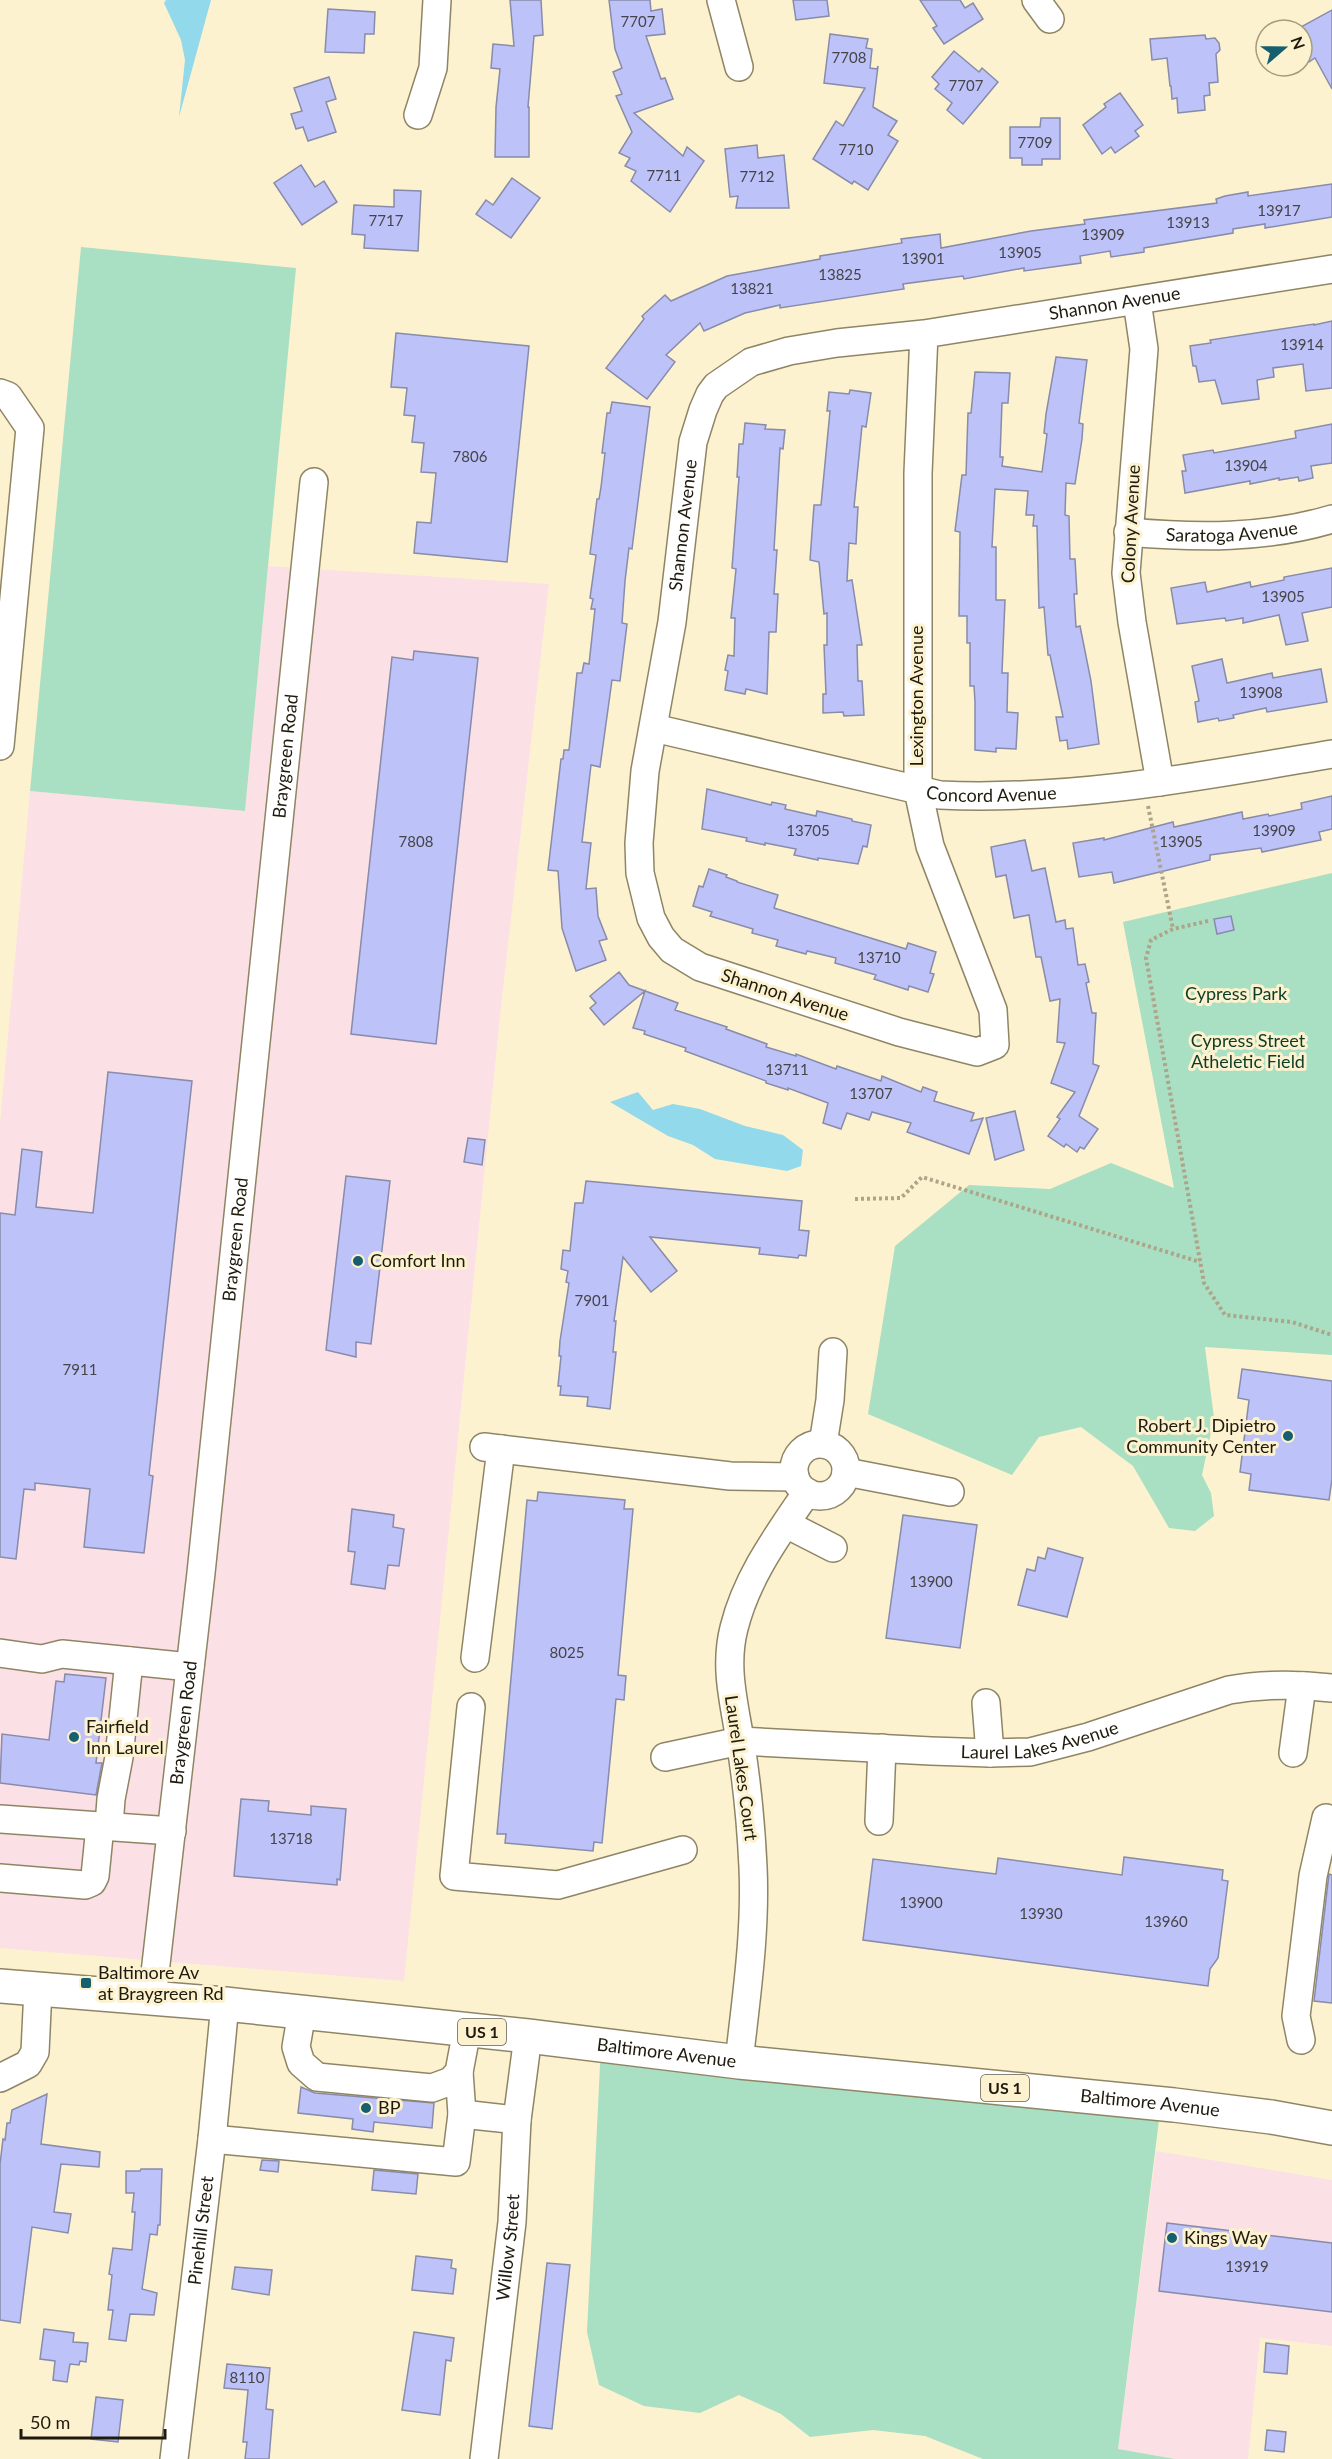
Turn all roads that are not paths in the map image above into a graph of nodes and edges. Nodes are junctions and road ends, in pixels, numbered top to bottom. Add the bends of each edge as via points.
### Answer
1 (437, 0) edge
2 (721, 0) edge
3 (739, 67) dead end
4 (418, 115) dead end
5 (1332, 269) edge
6 (1137, 301) junction
7 (924, 334) junction
8 (0, 393) edge
9 (314, 482) dead end
10 (1332, 519) edge
11 (1128, 532) junction
12 (654, 728) junction
13 (0, 746) edge
14 (1332, 754) edge
15 (1152, 783) junction
16 (918, 790) junction
17 (995, 1045) joint
18 (833, 1352) dead end
19 (823, 1443) junction
20 (846, 1472) junction
21 (801, 1485) junction
22 (950, 1492) dead end
23 (786, 1524) junction
24 (833, 1548) dead end
25 (0, 1653) edge
26 (475, 1658) dead end
27 (129, 1661) junction
28 (190, 1667) junction
29 (1302, 1686) junction
30 (1332, 1688) edge
31 (986, 1703) dead end
32 (471, 1707) dead end
33 (740, 1741) junction
34 (882, 1748) junction
35 (990, 1753) junction
36 (1293, 1754) dead end
37 (665, 1757) dead end
38 (1326, 1818) dead end
39 (0, 1819) edge
40 (879, 1821) dead end
41 (104, 1826) junction
42 (172, 1831) junction
43 (683, 1850) dead end
44 (0, 1878) edge
45 (0, 1986) edge
46 (38, 1989) junction
47 (152, 1999) junction
48 (225, 2004) junction
49 (302, 2012) junction
50 (467, 2030) junction
51 (528, 2036) junction
52 (1301, 2040) dead end
53 (739, 2062) junction
54 (459, 2072) junction
55 (0, 2078) edge
56 (462, 2114) junction
57 (517, 2120) junction
58 (1332, 2128) edge
59 (212, 2139) junction
60 (174, 2459) edge
61 (484, 2459) edge

1 - 4 street via 433,68
2 - 3 street
5 - 6 street, Shannon Avenue
6 - 7 street, Shannon Avenue
6 - 11 street, Colony Avenue via 1144,349
7 - 12 street, Shannon Avenue via 773,354 735,372 710,394 693,442 672,622
7 - 16 street, Lexington Avenue via 918,473
8 - 13 street via 8,396 30,428
9 - 28 street, Braygreen Road
10 - 11 street, Saratoga Avenue via 1275,533 1236,536
11 - 15 street, Colony Avenue via 1127,591
12 - 16 street, Concord Avenue
12 - 17 street, Shannon Avenue via 641,805 640,873 651,918 672,950 700,967 899,1032 977,1052
14 - 15 street, Concord Avenue
15 - 16 street, Concord Avenue via 1020,796 940,795
16 - 17 street, Lexington Avenue via 930,846 993,1010
18 - 19 street
19 - 20 street via 840,1453
19 - 21 street, Laurel Lakes Court via 812,1444 797,1457 794,1467
20 - 21 street via 843,1482 827,1495 817,1495
20 - 22 street
21 - 23 street, Laurel Lakes Court
21 - 26 street via 492,1448
23 - 24 street
23 - 33 street, Laurel Lakes Court via 753,1577 734,1628 728,1676
25 - 27 street via 42,1659 62,1654
27 - 28 street
27 - 41 street via 119,1757
28 - 42 street, Braygreen Road
29 - 30 street, Laurel Lakes Avenue
29 - 35 street, Laurel Lakes Avenue via 1229,1690 1055,1747
29 - 36 street
31 - 35 street
32 - 43 street via 454,1876 558,1885
33 - 34 street, Laurel Lakes Avenue
33 - 37 street, Laurel Lakes Avenue
33 - 53 street, Laurel Lakes Court via 753,1868 753,1931
34 - 35 street, Laurel Lakes Avenue
34 - 40 street
38 - 52 street via 1313,1876 1297,2005
39 - 41 street
41 - 42 street
41 - 44 street via 92,1882 85,1885
42 - 47 street, Braygreen Road
45 - 46 main road, Baltimore Avenue / US 1
46 - 47 main road, Baltimore Avenue / US 1
46 - 55 street via 35,2052 28,2064
47 - 48 main road, Baltimore Avenue / US 1
48 - 49 main road, Baltimore Avenue / US 1
48 - 59 street, Pinehill Street
49 - 50 main road, Baltimore Avenue / US 1
49 - 54 street via 296,2048 301,2062 317,2077 432,2088 451,2081
50 - 51 main road, Baltimore Avenue / US 1
50 - 54 street
51 - 53 main road, Baltimore Avenue / US 1
51 - 57 street, Willow Street
53 - 58 main road, Baltimore Avenue / US 1 via 1174,2105
54 - 56 street
56 - 57 street
56 - 59 street via 456,2162
57 - 61 street, Willow Street via 512,2222
59 - 60 street, Pinehill Street

